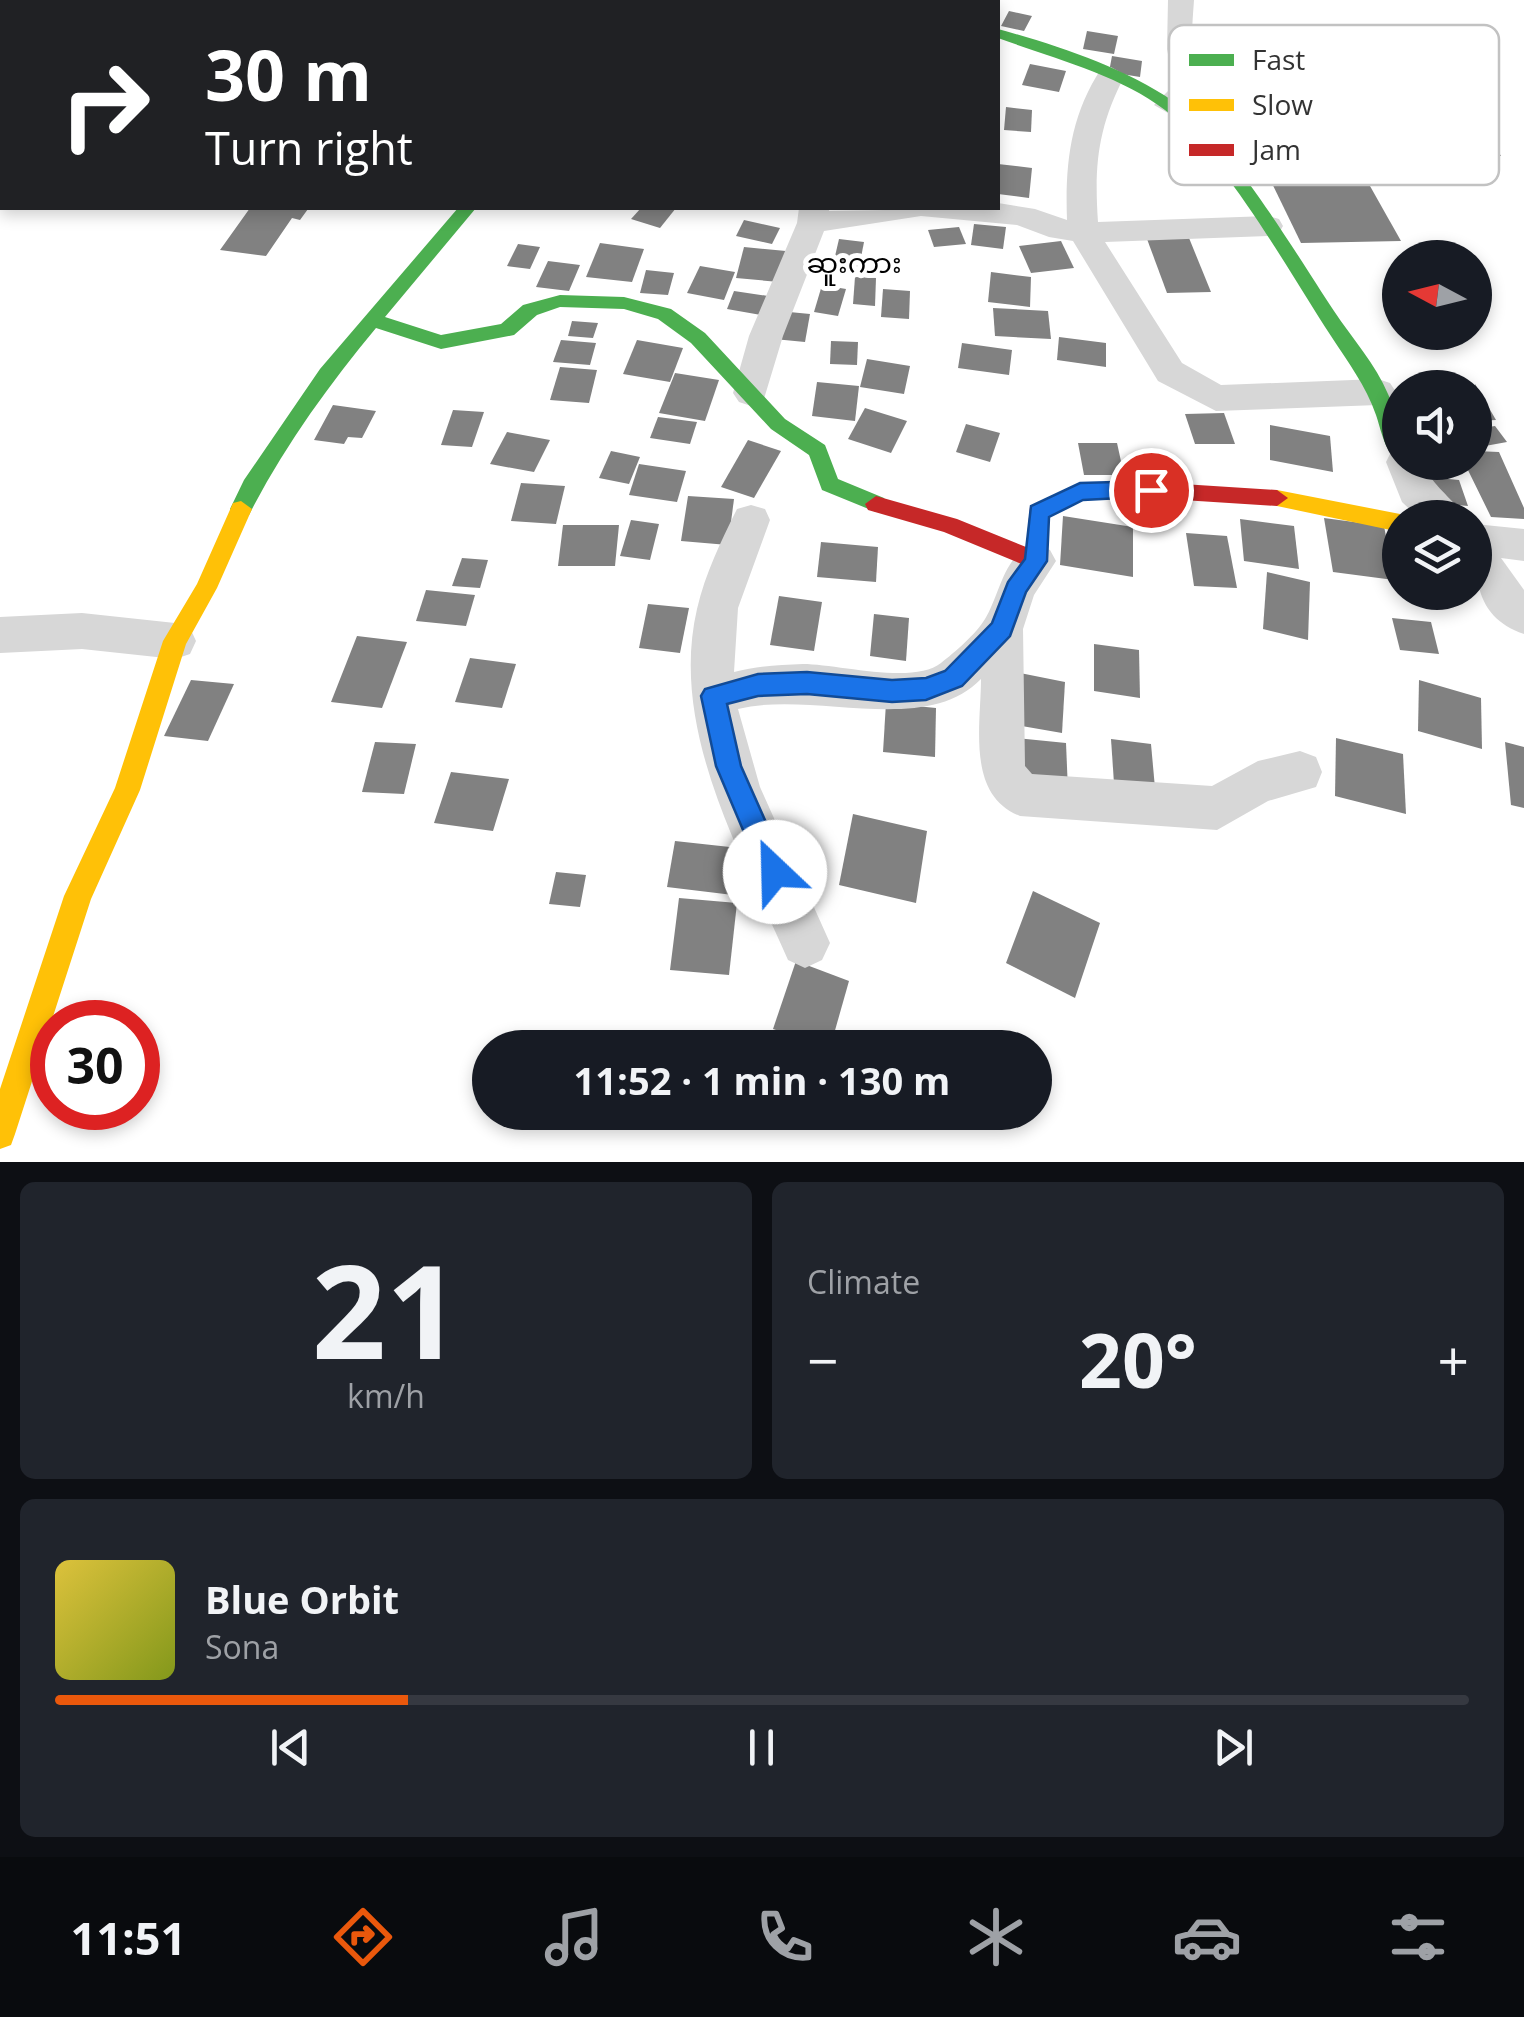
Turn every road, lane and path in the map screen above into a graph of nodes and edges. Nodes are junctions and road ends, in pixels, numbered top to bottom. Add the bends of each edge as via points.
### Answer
1 (1181, 0) edge
2 (1180, 25) edge
3 (1000, 39) edge
4 (1111, 75) junction
5 (1168, 105) edge
6 (1238, 185) edge
7 (466, 210) edge
8 (887, 210) edge
9 (957, 210) edge
10 (813, 215) edge
11 (1268, 226) junction
12 (1083, 231) junction
13 (370, 319) junction
14 (1378, 392) junction
15 (751, 393) junction
16 (1382, 403) edge
17 (1410, 480) edge
18 (1424, 500) edge
19 (1382, 519) edge
20 (752, 520) dead end
21 (1492, 542) edge
22 (1524, 545) edge
23 (1036, 561) junction
24 (1492, 578) edge
25 (1524, 616) edge
26 (1002, 629) junction
27 (0, 635) edge
28 (175, 642) junction
29 (714, 696) junction
30 (1300, 772) dead end
31 (805, 943) dead end
32 (0, 1134) edge

1 - 2 street
3 - 4 street
4 - 5 street
4 - 12 street via 1090,115 1080,175
6 - 11 street
7 - 13 street
8 - 10 street
9 - 12 street via 1018,214
10 - 15 street
11 - 12 street
11 - 14 street
12 - 14 street via 1170,372 1192,386 1235,400
13 - 15 street via 441,342 507,330 530,310 560,301 624,303 664,314 698,338
13 - 28 street via 250,486
14 - 16 street
15 - 23 street via 778,424 818,451 829,484
17 - 18 street
19 - 23 street via 1296,499 1080,491 1038,512
20 - 29 street via 715,621
21 - 22 street
23 - 26 street via 1016,588
24 - 25 street
26 - 29 street via 953,678 926,689 758,685
26 - 30 street via 1003,772 1020,794 1217,808 1258,782
27 - 28 street via 82,630
28 - 32 street via 127,790 78,896
29 - 31 street via 728,766

